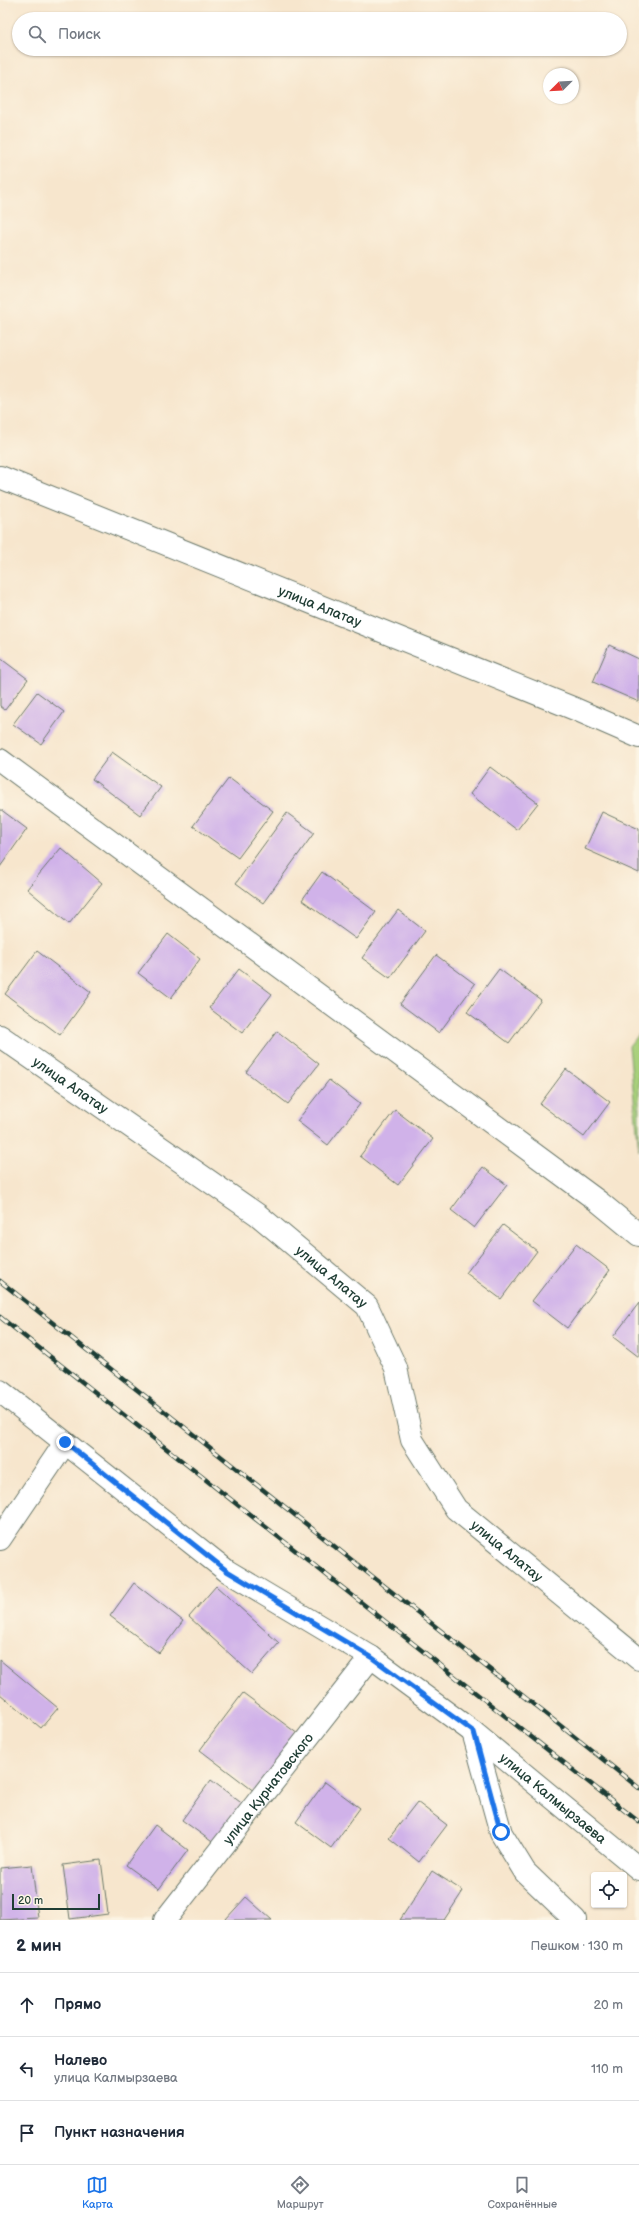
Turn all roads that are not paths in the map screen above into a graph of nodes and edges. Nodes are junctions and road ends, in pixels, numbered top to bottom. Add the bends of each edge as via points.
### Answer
1 (0, 477) edge
2 (639, 737) edge
3 (0, 760) edge
4 (0, 1036) edge
5 (639, 1235) edge
6 (0, 1391) edge
7 (65, 1442) junction
8 (0, 1539) edge
9 (371, 1657) junction
10 (639, 1659) edge
11 (474, 1732) junction
12 (639, 1869) edge
13 (165, 1920) edge
14 (575, 1920) edge

1 - 2 street, улица Алатау
3 - 5 street via 599,1202
4 - 10 street, улица Алатау via 258,1215 367,1306 396,1368 412,1440 456,1509
6 - 7 street, улица Калмырзаева
7 - 8 street
7 - 9 street, улица Калмырзаева via 227,1571
9 - 11 street, улица Калмырзаева
9 - 13 street, улица Курнатовского
11 - 12 street, улица Калмырзаева
11 - 14 street via 501,1832 525,1872

